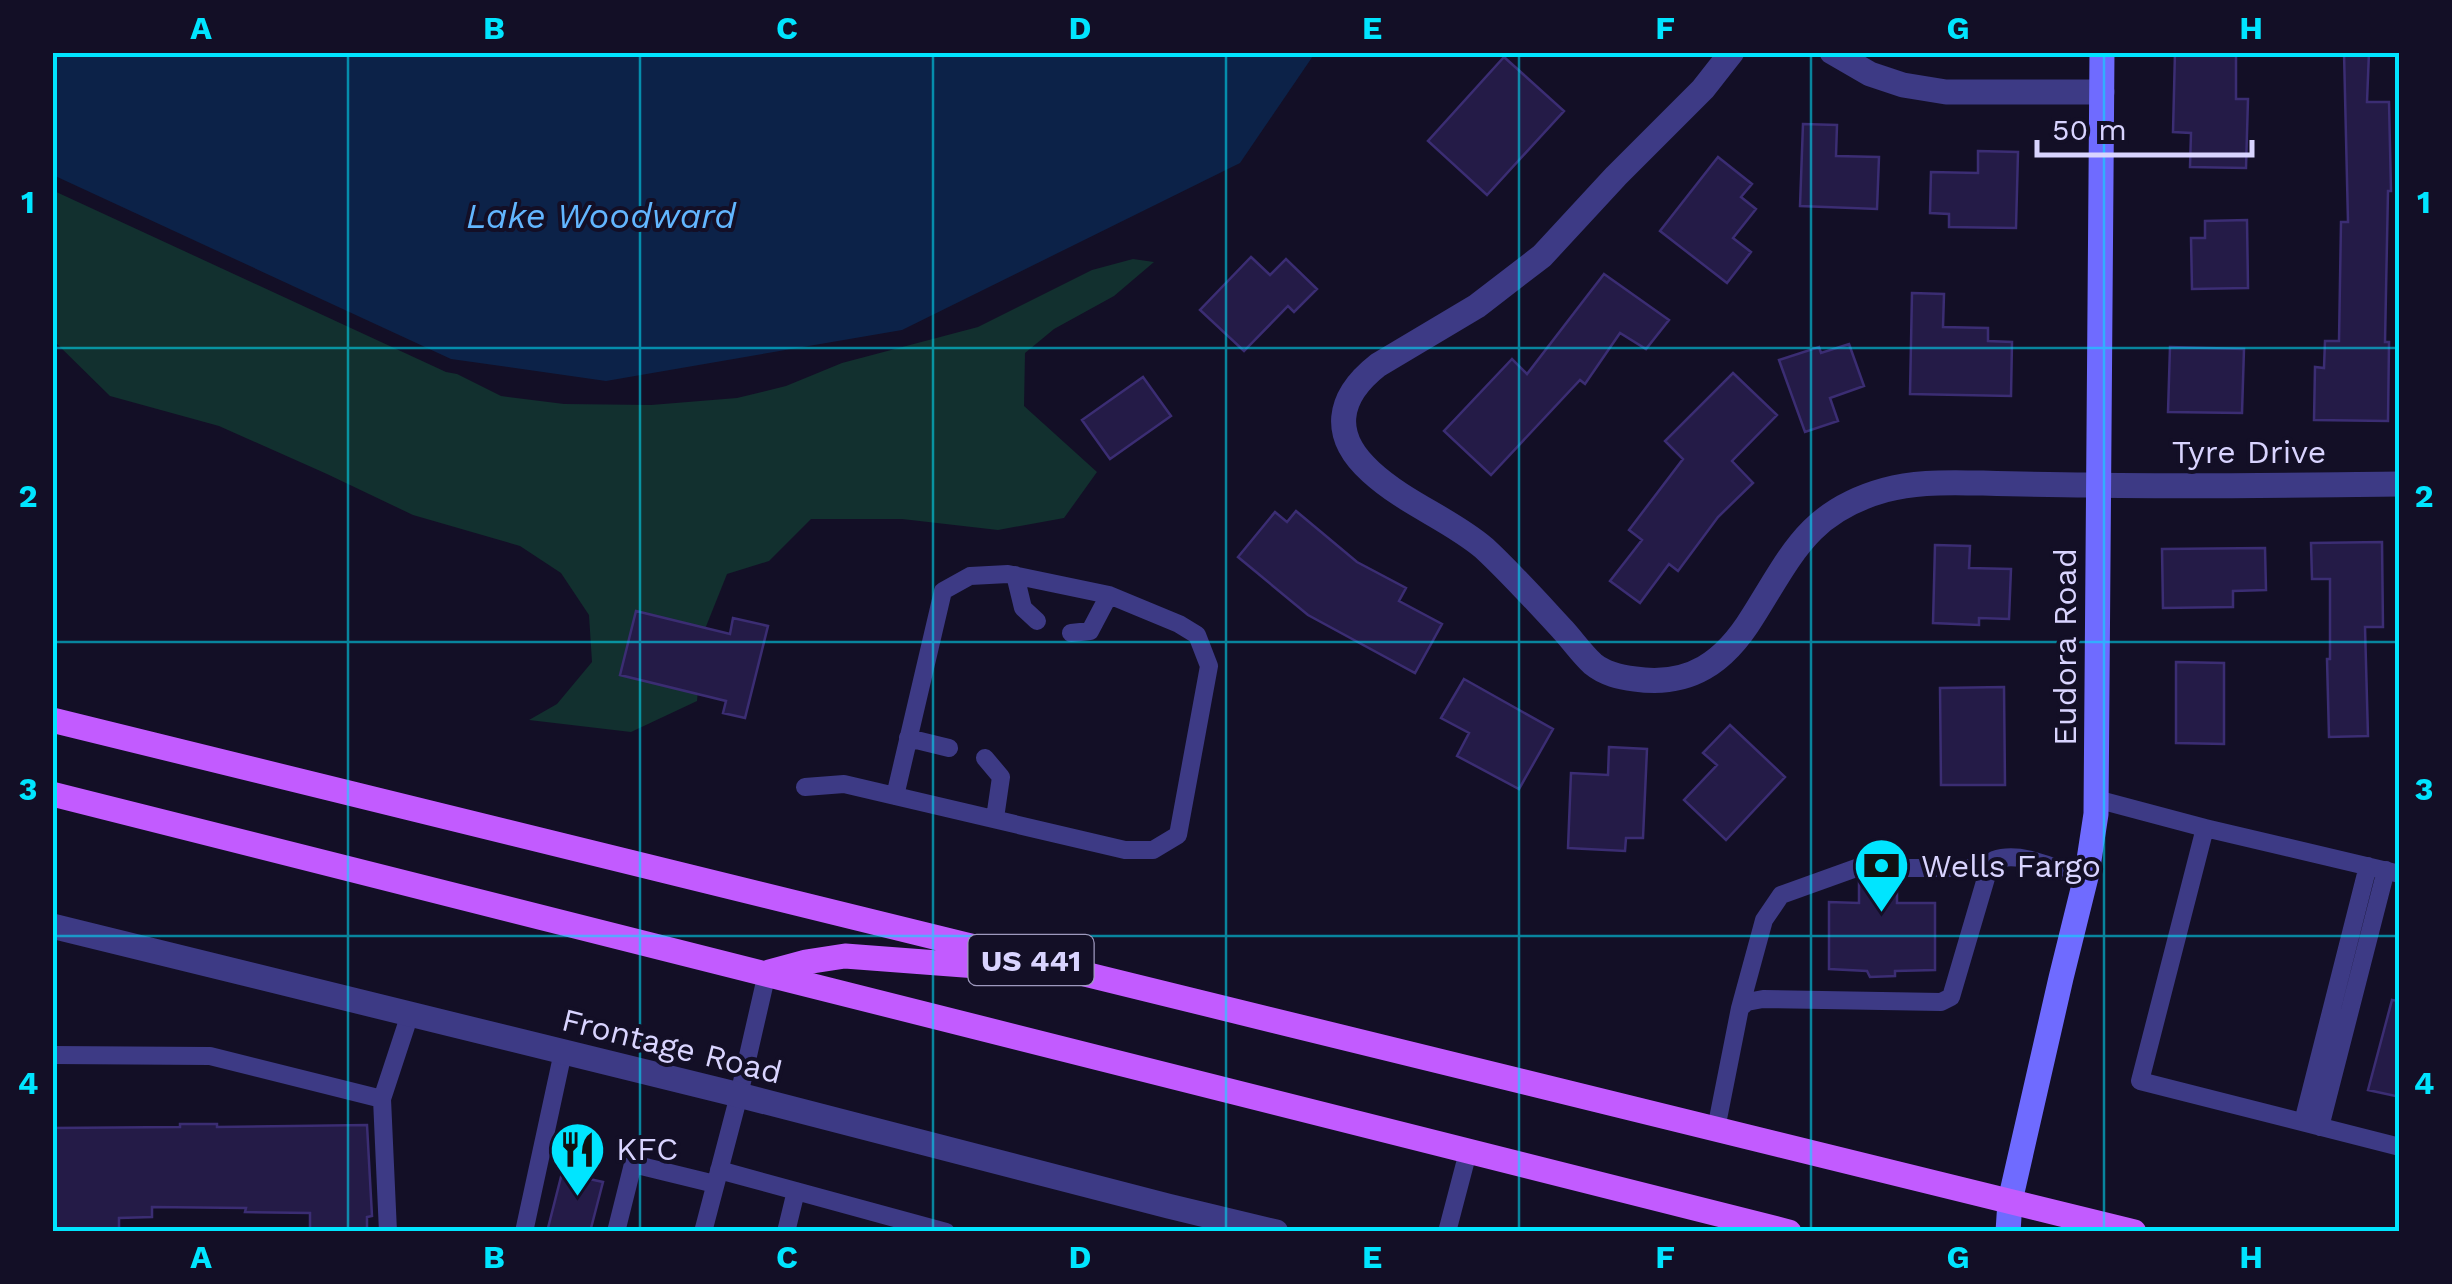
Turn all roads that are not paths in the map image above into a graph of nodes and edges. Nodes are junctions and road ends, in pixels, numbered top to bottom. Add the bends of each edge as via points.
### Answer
1 (1732, 52) edge
2 (1832, 52) edge
3 (2102, 52) edge
4 (2102, 92) junction
5 (2400, 484) edge
6 (2099, 486) junction
7 (1015, 575) junction
8 (1109, 596) junction
9 (1037, 621) dead end
10 (1071, 633) dead end
11 (52, 720) edge
12 (908, 738) junction
13 (949, 748) dead end
14 (985, 758) dead end
15 (805, 786) dead end
16 (52, 794) edge
17 (895, 796) junction
18 (2096, 799) junction
19 (995, 818) junction
20 (2205, 828) junction
21 (1859, 867) dead end
22 (1897, 868) dead end
23 (1988, 868) junction
24 (2386, 870) edge
25 (2086, 879) junction
26 (52, 926) edge
27 (767, 973) junction
28 (1086, 974) junction
29 (1740, 1008) junction
30 (410, 1014) junction
31 (563, 1052) junction
32 (52, 1056) edge
33 (739, 1095) junction
34 (382, 1098) junction
35 (2312, 1124) junction
36 (1716, 1129) junction
37 (2400, 1147) edge
38 (1468, 1152) junction
39 (717, 1177) junction
40 (796, 1190) junction
41 (2010, 1201) junction
42 (388, 1232) edge
43 (524, 1232) edge
44 (616, 1232) edge
45 (703, 1232) edge
46 (786, 1232) edge
47 (946, 1232) edge
48 (1276, 1232) edge
49 (1448, 1232) edge
50 (1789, 1232) edge
51 (2008, 1232) edge
52 (2134, 1232) edge

1 - 6 street, Tyre Drive via 1542,256 1477,306 1364,376 1343,415 1351,451 1390,488 1482,547 1596,666 1649,681 1692,675 1724,654 1810,530 1851,502 1918,482
2 - 4 street via 1870,74 1946,92
3 - 4 street, Eudora Road
4 - 6 street, Eudora Road
5 - 6 street, Tyre Drive
6 - 18 street, Eudora Road
7 - 8 lane
7 - 9 lane via 1023,608
7 - 12 lane via 970,576 943,591
8 - 10 lane via 1090,630
8 - 19 lane via 1197,635 1209,666 1178,836 1153,850 1125,850
11 - 28 main road, US 441
12 - 13 lane
12 - 17 lane
14 - 19 lane via 1000,777
15 - 17 lane via 844,784
16 - 27 main road, US 441
17 - 19 lane
18 - 20 lane
18 - 25 street, Eudora Road
20 - 24 lane
20 - 35 lane via 2140,1081
21 - 29 lane via 1780,895 1764,920
22 - 23 lane
23 - 25 lane via 2008,856
23 - 29 lane via 1951,996 1941,1002 1763,998
24 - 35 lane
25 - 41 street, Eudora Road
26 - 30 street, Frontage Road
27 - 28 main road via 845,956
27 - 33 lane
27 - 38 main road, US 441
28 - 36 main road, US 441
29 - 36 lane
30 - 31 street, Frontage Road
30 - 34 lane
31 - 33 street, Frontage Road
31 - 43 lane
32 - 34 lane via 210,1056
33 - 39 lane
33 - 48 street, Frontage Road
34 - 42 lane
35 - 37 lane
36 - 41 main road, US 441
38 - 49 lane
38 - 50 main road, US 441
39 - 40 lane
39 - 44 lane via 633,1164
39 - 45 lane
40 - 46 lane
40 - 47 lane
41 - 51 street, Eudora Road
41 - 52 main road, US 441

